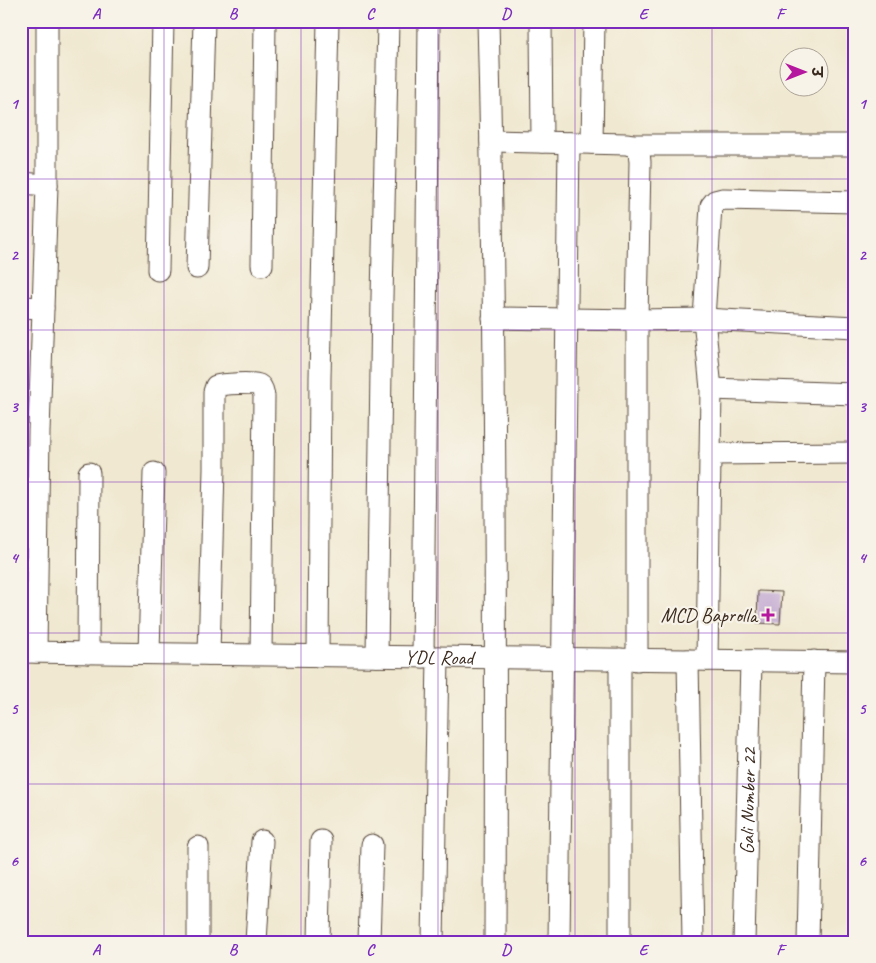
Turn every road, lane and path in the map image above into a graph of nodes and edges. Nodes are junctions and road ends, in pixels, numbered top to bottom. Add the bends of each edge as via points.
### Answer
1 (47, 21) edge
2 (163, 21) edge
3 (204, 21) edge
4 (265, 21) edge
5 (328, 21) edge
6 (388, 21) edge
7 (429, 21) edge
8 (488, 21) edge
9 (541, 21) edge
10 (594, 21) edge
11 (491, 141) junction
12 (542, 142) junction
13 (569, 143) junction
14 (592, 143) junction
15 (630, 145) junction
16 (855, 145) edge
17 (21, 183) edge
18 (46, 185) junction
19 (855, 202) edge
20 (262, 265) dead end
21 (197, 268) dead end
22 (158, 270) dead end
23 (21, 307) edge
24 (44, 308) junction
25 (493, 318) junction
26 (704, 319) junction
27 (567, 320) junction
28 (638, 320) junction
29 (855, 327) edge
30 (711, 389) junction
31 (855, 394) edge
32 (30, 432) edge
33 (855, 453) edge
34 (710, 454) junction
35 (89, 473) dead end
36 (154, 474) dead end
37 (29, 652) edge
38 (88, 653) junction
39 (149, 653) junction
40 (208, 654) junction
41 (261, 654) junction
42 (318, 656) junction
43 (378, 656) junction
44 (431, 657) junction
45 (496, 658) junction
46 (562, 659) junction
47 (629, 659) junction
48 (698, 660) junction
49 (751, 661) junction
50 (814, 661) junction
51 (855, 662) edge
52 (262, 841) dead end
53 (321, 841) dead end
54 (372, 845) dead end
55 (198, 847) dead end
56 (198, 942) edge
57 (256, 942) edge
58 (319, 942) edge
59 (370, 942) edge
60 (434, 942) edge
61 (495, 942) edge
62 (559, 942) edge
63 (620, 942) edge
64 (693, 942) edge
65 (744, 942) edge
66 (808, 942) edge

1 - 18 street
2 - 22 street
3 - 21 street
4 - 20 street
5 - 42 street
6 - 43 street
7 - 44 street
8 - 11 street
9 - 12 street
10 - 14 street
11 - 12 street
11 - 25 street
12 - 13 street
13 - 14 street
13 - 27 street
14 - 15 street
15 - 16 street
15 - 28 street via 639,152 640,162
17 - 18 street
18 - 24 street
19 - 26 street via 715,201 710,212
23 - 24 street
24 - 32 street
25 - 27 street
25 - 45 street
26 - 28 street
26 - 29 street
26 - 30 street
27 - 28 street
27 - 46 street
28 - 47 street
30 - 31 street
30 - 34 street
32 - 37 street
33 - 34 street
34 - 48 street
35 - 38 street
36 - 39 street
37 - 38 street, YDL Road
38 - 39 street, YDL Road
39 - 40 street, YDL Road
40 - 41 street, YDL Road
40 - 41 street via 214,392 216,386 222,384 253,384 263,389
41 - 42 street, YDL Road
42 - 43 street, YDL Road
43 - 44 street, YDL Road
44 - 45 street, YDL Road
44 - 60 street
45 - 46 street, YDL Road
45 - 61 street
46 - 47 street, YDL Road
46 - 62 street
47 - 48 street, YDL Road
47 - 63 street
48 - 49 street, YDL Road
48 - 64 street
49 - 50 street, YDL Road
49 - 65 street, Gali Number 22
50 - 51 street, YDL Road
50 - 66 street
52 - 57 street
53 - 58 street
54 - 59 street
55 - 56 street

